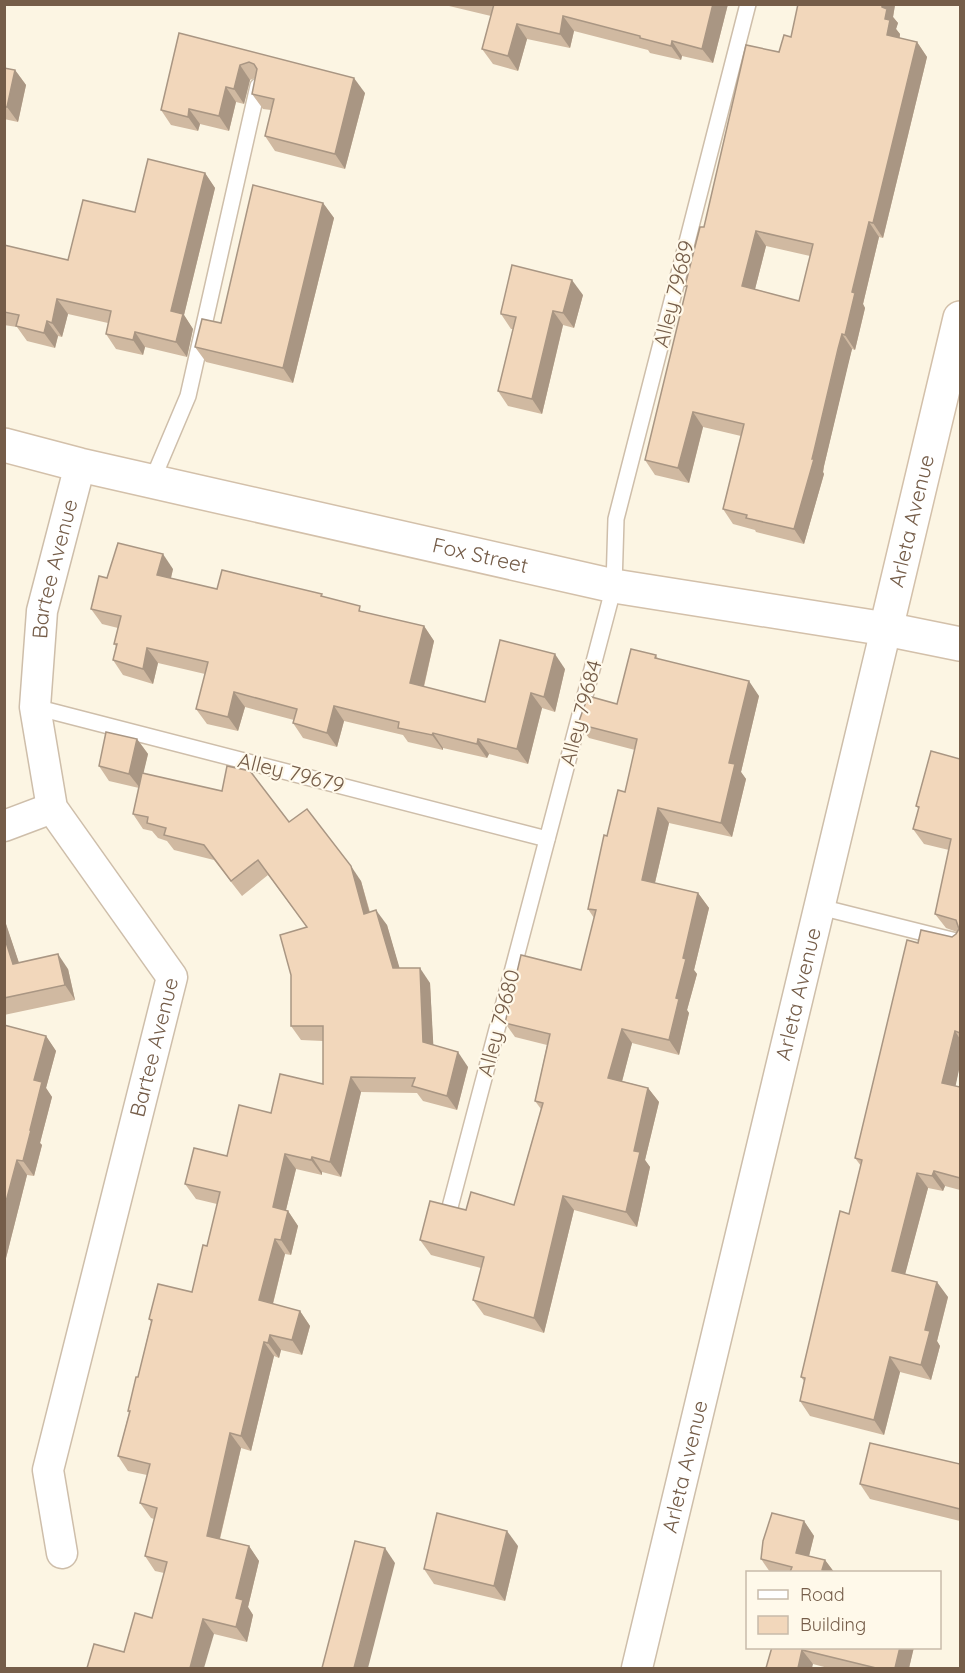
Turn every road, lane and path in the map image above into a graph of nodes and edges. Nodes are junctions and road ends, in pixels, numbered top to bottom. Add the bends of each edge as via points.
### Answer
1 (748, 4) edge
2 (258, 86) edge
3 (960, 318) edge
4 (4, 445) edge
5 (80, 465) junction
6 (152, 481) junction
7 (614, 586) junction
8 (886, 629) junction
9 (960, 644) edge
10 (35, 707) junction
11 (52, 808) junction
12 (4, 826) edge
13 (547, 839) junction
14 (820, 907) junction
15 (960, 942) edge
16 (450, 1207) edge
17 (62, 1553) dead end
18 (637, 1668) edge

1 - 7 lane, Alley 79689 via 616,519
2 - 6 lane via 188,396
3 - 8 main road, Arleta Avenue
4 - 5 main road, Fox Street
5 - 6 main road, Fox Street
5 - 10 street, Bartee Avenue via 42,611
6 - 7 main road, Fox Street
7 - 8 main road, Fox Street
7 - 13 lane, Alley 79684
8 - 9 main road, Fox Street
8 - 14 street, Arleta Avenue
10 - 11 street, Bartee Avenue
10 - 13 lane, Alley 79679
11 - 12 street
11 - 17 street, Bartee Avenue via 172,977 48,1470
13 - 16 lane, Alley 79680
14 - 15 lane
14 - 18 street, Arleta Avenue

